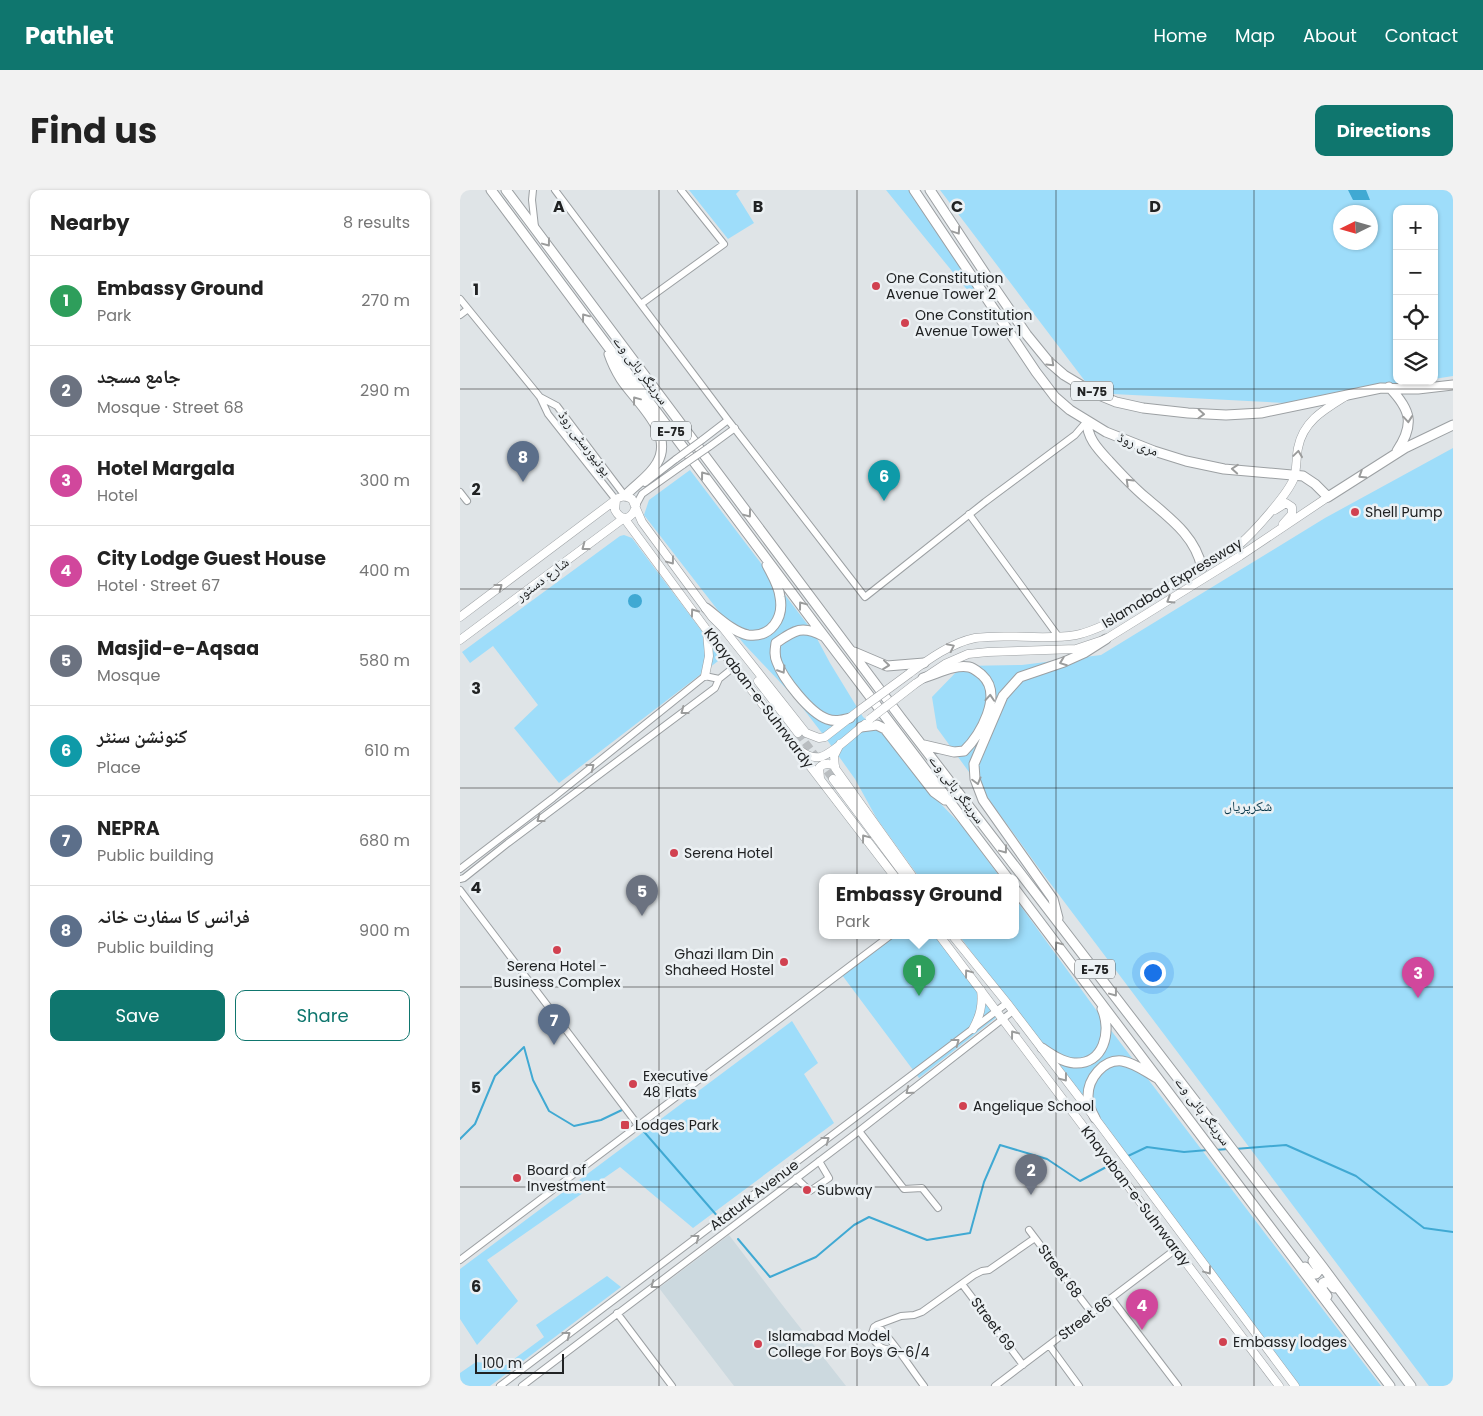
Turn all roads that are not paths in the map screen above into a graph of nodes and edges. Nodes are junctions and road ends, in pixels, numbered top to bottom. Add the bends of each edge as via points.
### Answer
1 (491, 190) edge
2 (506, 190) edge
3 (533, 190) edge
4 (555, 190) edge
5 (681, 190) edge
6 (914, 190) edge
7 (930, 190) edge
8 (535, 227) junction
9 (994, 287) junction
10 (984, 295) junction
11 (460, 298) edge
12 (641, 304) junction
13 (468, 309) junction
14 (460, 315) edge
15 (605, 344) junction
16 (1453, 385) edge
17 (1389, 388) junction
18 (1349, 395) junction
19 (540, 396) junction
20 (728, 420) junction
21 (1087, 421) junction
22 (1453, 425) edge
23 (734, 428) junction
24 (1396, 454) junction
25 (1295, 474) junction
26 (460, 492) edge
27 (626, 496) junction
28 (1328, 497) junction
29 (616, 500) junction
30 (467, 501) dead end
31 (636, 505) junction
32 (969, 514) junction
33 (624, 518) junction
34 (1257, 526) junction
35 (652, 536) junction
36 (1266, 539) junction
37 (643, 544) junction
38 (758, 547) junction
39 (1202, 568) junction
40 (706, 608) junction
41 (460, 616) edge
42 (707, 630) junction
43 (1058, 636) junction
44 (826, 638) junction
45 (1106, 639) junction
46 (460, 640) edge
47 (851, 651) junction
48 (924, 663) junction
49 (734, 667) junction
50 (705, 676) junction
51 (924, 678) junction
52 (719, 679) junction
53 (850, 718) junction
54 (862, 727) junction
55 (799, 730) joint
56 (840, 744) junction
57 (924, 745) junction
58 (797, 749) junction
59 (835, 766) junction
60 (820, 778) junction
61 (833, 779) tunnel mouth
62 (564, 788) junction
63 (570, 797) junction
64 (553, 798) junction
65 (560, 806) junction
66 (955, 807) junction
67 (460, 869) edge
68 (893, 874) edge
69 (904, 874) edge
70 (911, 874) edge
71 (1005, 874) edge
72 (460, 880) edge
73 (460, 890) edge
74 (1019, 894) edge
75 (1059, 922) junction
76 (886, 939) edge
77 (942, 939) edge
78 (957, 939) edge
79 (981, 990) junction
80 (1099, 1001) junction
81 (1007, 1003) junction
82 (997, 1011) junction
83 (1013, 1011) junction
84 (1003, 1019) junction
85 (973, 1029) junction
86 (1042, 1048) junction
87 (1161, 1081) junction
88 (1095, 1118) junction
89 (638, 1125) junction
90 (859, 1131) junction
91 (819, 1162) junction
92 (1251, 1174) junction
93 (796, 1178) junction
94 (1143, 1184) junction
95 (1131, 1188) junction
96 (1245, 1192) junction
97 (938, 1208) dead end
98 (1029, 1230) dead end
99 (1035, 1238) junction
100 (1176, 1249) junction
101 (460, 1260) edge
102 (962, 1284) junction
103 (630, 1288) junction
104 (638, 1297) junction
105 (1111, 1298) junction
106 (1091, 1312) junction
107 (617, 1313) junction
108 (878, 1325) junction
109 (1049, 1345) junction
110 (896, 1349) junction
111 (1023, 1365) junction
112 (1402, 1373) junction
113 (1380, 1374) junction
114 (526, 1385) edge
115 (500, 1386) edge
116 (672, 1386) edge
117 (924, 1386) edge
118 (995, 1386) edge
119 (1079, 1386) edge
120 (1177, 1386) edge
121 (1278, 1386) edge
122 (1295, 1386) edge
123 (1390, 1386) edge
124 (1411, 1386) edge

15 -> 1 highway, سرینگر ہائی وے / E-75
2 - 8 highway, سرینگر ہائی وے / E-75
3 - 8 street
4 - 12 street
5 - 12 street via 724,244
6 - 10 highway, مری روڈ / N-75
7 -> 9 highway, N-75
8 -> 47 highway, سرینگر ہائی وے / E-75
9 - 10 highway
9 -> 18 highway, N-75 via 1049,362 1064,375 1116,402 1144,408 1226,415 1261,413
10 - 21 highway, مری روڈ / N-75 via 1036,372 1070,410
11 - 13 street, یونیورسٹی روڈ
12 - 20 street
13 - 14 street
13 - 19 street, یونیورسٹی روڈ
27 -> 15 highway via 657,463 662,441 660,432 621,379
38 -> 15 highway, سرینگر ہائی وے / E-75
16 - 17 highway
17 - 18 highway
17 -> 24 highway via 1404,403 1409,420 1408,432
25 -> 18 main road, Islamabad Expressway via 1300,442 1309,423
19 - 27 street, یونیورسٹی روڈ via 557,406
19 - 29 street, یونیورسٹی روڈ via 548,414
20 - 23 street
20 - 27 street, bridge
25 -> 21 highway, مری روڈ via 1224,469 1186,461 1138,445
21 - 32 street via 1075,435
39 -> 21 highway via 1194,544 1183,530 1101,453 1090,437
22 - 24 highway
23 - 31 street, bridge via 642,494
23 - 32 street via 865,596
24 -> 28 highway
25 - 28 highway, مری روڈ via 1311,480
25 - 34 main road, Islamabad Expressway via 1285,494
26 - 30 street
27 - 29 main road
27 - 31 main road
28 - 36 main road, Islamabad Expressway
29 - 33 main road via 615,510
41 -> 29 main road, شارع دستور
31 - 33 main road via 634,512
31 - 35 main road, Khayaban-e-Suhrwardy
32 - 43 street
33 - 37 main road, Khayaban-e-Suhrwardy
33 -> 46 main road, شارع دستور
34 - 36 main road via 1281,505 1292,507 1290,517
34 - 39 main road, Islamabad Expressway via 1240,544
35 - 37 main road
35 -> 40 main road, Khayaban-e-Suhrwardy
36 -> 45 main road, Islamabad Expressway
42 -> 37 main road, Khayaban-e-Suhrwardy
38 - 40 highway via 780,596 778,621 760,634 748,635
44 -> 38 highway, سرینگر ہائی وے / E-75
39 - 43 main road, Islamabad Expressway via 1109,623 1088,632
40 - 55 main road, Khayaban-e-Suhrwardy
42 - 49 main road, Khayaban-e-Suhrwardy
42 - 50 main road via 709,656
48 -> 43 main road, Islamabad Expressway via 956,644 975,638
44 -> 53 highway via 803,629 793,632 776,643 775,656 784,674 815,713 834,721
44 - 66 highway, سرینگر ہائی وے / E-75
45 - 51 main road, Islamabad Expressway via 1076,649 968,654
45 -> 75 highway via 1064,662 1020,677 1004,696 974,764 975,780 983,800 1053,899
47 -> 48 highway via 887,666
47 - 57 highway, سرینگر ہائی وے / E-75
48 - 53 main road, Islamabad Expressway, bridge
49 - 52 street
49 - 58 main road, Khayaban-e-Suhrwardy
50 - 52 street
62 -> 50 street
51 - 54 main road, Islamabad Expressway, bridge
57 -> 51 highway via 964,751 974,741 992,700 986,679 969,667 957,667
52 -> 63 street via 715,688
53 - 55 main road, Islamabad Expressway via 825,737 809,736
54 - 56 main road, Islamabad Expressway
54 - 66 highway via 877,725 885,730 934,792
56 - 58 main road, Islamabad Expressway via 820,757 809,756
56 - 59 main road via 834,756
57 -> 75 highway, سرینگر ہائی وے / E-75
58 - 60 main road, Khayaban-e-Suhrwardy
59 - 60 main road via 820,766
59 - 70 main road
68 -> 60 main road, Khayaban-e-Suhrwardy
61 - 69 main road
62 - 63 street
62 - 64 street
63 - 65 street
64 - 65 street
64 - 67 street
65 -> 72 street
66 - 71 highway, سرینگر ہائی وے / E-75
73 - 89 street
80 -> 74 highway, سرینگر ہائی وے / E-75
75 -> 92 highway, سرینگر ہائی وے / E-75
76 - 89 street
79 -> 77 main road, Khayaban-e-Suhrwardy
78 - 81 main road, Khayaban-e-Suhrwardy
79 - 82 main road, Khayaban-e-Suhrwardy
79 - 85 main road via 982,1006
80 - 86 highway via 1107,1033 1102,1048 1091,1059 1069,1062
80 - 87 highway, سرینگر ہائی وے / E-75
81 - 82 street, Ataturk Avenue
81 - 83 main road, Khayaban-e-Suhrwardy
82 - 84 main road, Khayaban-e-Suhrwardy
82 - 85 street, Ataturk Avenue
83 - 84 street, Ataturk Avenue
83 - 86 main road, Khayaban-e-Suhrwardy
84 -> 90 street, Ataturk Avenue
95 -> 84 main road, Khayaban-e-Suhrwardy
103 -> 85 street, Ataturk Avenue
86 -> 88 main road, Khayaban-e-Suhrwardy
87 - 88 highway via 1132,1064 1110,1063 1096,1073 1089,1087 1089,1104
87 - 96 highway, سرینگر ہائی وے / E-75
88 - 94 main road, Khayaban-e-Suhrwardy
89 - 101 street
90 - 91 street, Ataturk Avenue
90 - 97 street via 904,1189 922,1188
91 - 93 street, Ataturk Avenue
91 - 93 street via 829,1178 810,1191
92 - 96 highway via 1317,1266 1317,1273 1310,1273
92 - 112 highway, سرینگر ہائی وے / E-75
93 -> 104 street, Ataturk Avenue
94 - 95 main road
94 -> 122 main road, Khayaban-e-Suhrwardy
95 - 100 main road, Khayaban-e-Suhrwardy
96 - 113 highway, سرینگر ہائی وے / E-75
98 - 99 street, Street 68
99 - 102 street via 990,1270 982,1271
99 - 106 street, Street 68
100 - 105 street, Street 66
100 - 121 main road, Khayaban-e-Suhrwardy
102 - 108 street via 922,1312
102 - 111 street, Street 69
103 - 104 street
115 -> 103 street, Ataturk Avenue
104 - 107 street, Ataturk Avenue
105 - 106 street, Street 66
105 - 120 street
106 - 109 street, Street 66
107 - 114 street, Ataturk Avenue
107 - 116 street
108 - 110 street
108 - 110 street via 871,1336 879,1347
109 - 111 street, Street 66
109 - 119 street
110 - 117 street
111 - 118 street, Street 66
112 - 113 highway via 1389,1362 1330,1282 1324,1282 1322,1288 1372,1355
112 - 124 highway, سرینگر ہائی وے / E-75
113 - 123 highway, سرینگر ہائی وے / E-75

